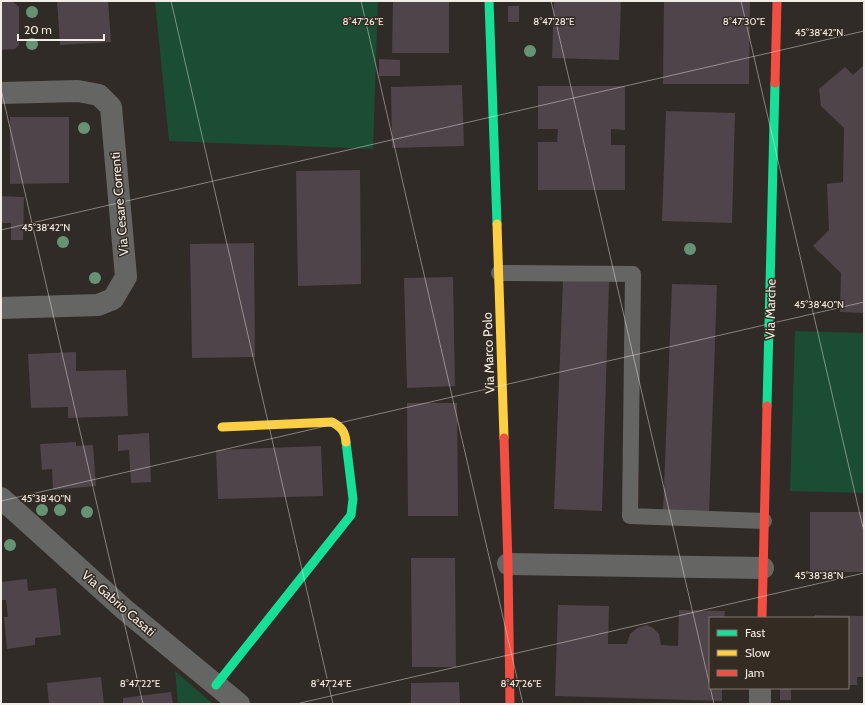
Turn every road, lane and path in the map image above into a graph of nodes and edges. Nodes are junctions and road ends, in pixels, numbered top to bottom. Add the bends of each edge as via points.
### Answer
1 (490, 1) edge
2 (777, 1) edge
3 (1, 93) edge
4 (499, 273) junction
5 (1, 308) edge
6 (222, 427) dead end
7 (1, 498) edge
8 (764, 521) junction
9 (508, 564) junction
10 (763, 568) junction
11 (762, 617) edge
12 (216, 685) junction
13 (760, 689) edge
14 (239, 704) edge
15 (510, 704) edge
16 (760, 704) edge

1 - 4 street, Via Marco Polo
2 - 8 street, Via Marche
3 - 5 street, Via Cesare Correnti via 78,91 99,95 111,107 126,277 113,299 98,305
4 - 8 lane via 633,274 630,516
4 - 9 street, Via Marco Polo
6 - 12 street via 332,422 345,434 352,499 351,515
7 - 12 street, Via Gabrio Casati via 125,610
8 - 10 street, Via Marche
9 - 10 street
9 - 15 street, Via Marco Polo
10 - 11 street, Via Marche
12 - 14 street, Via Gabrio Casati
13 - 16 street

